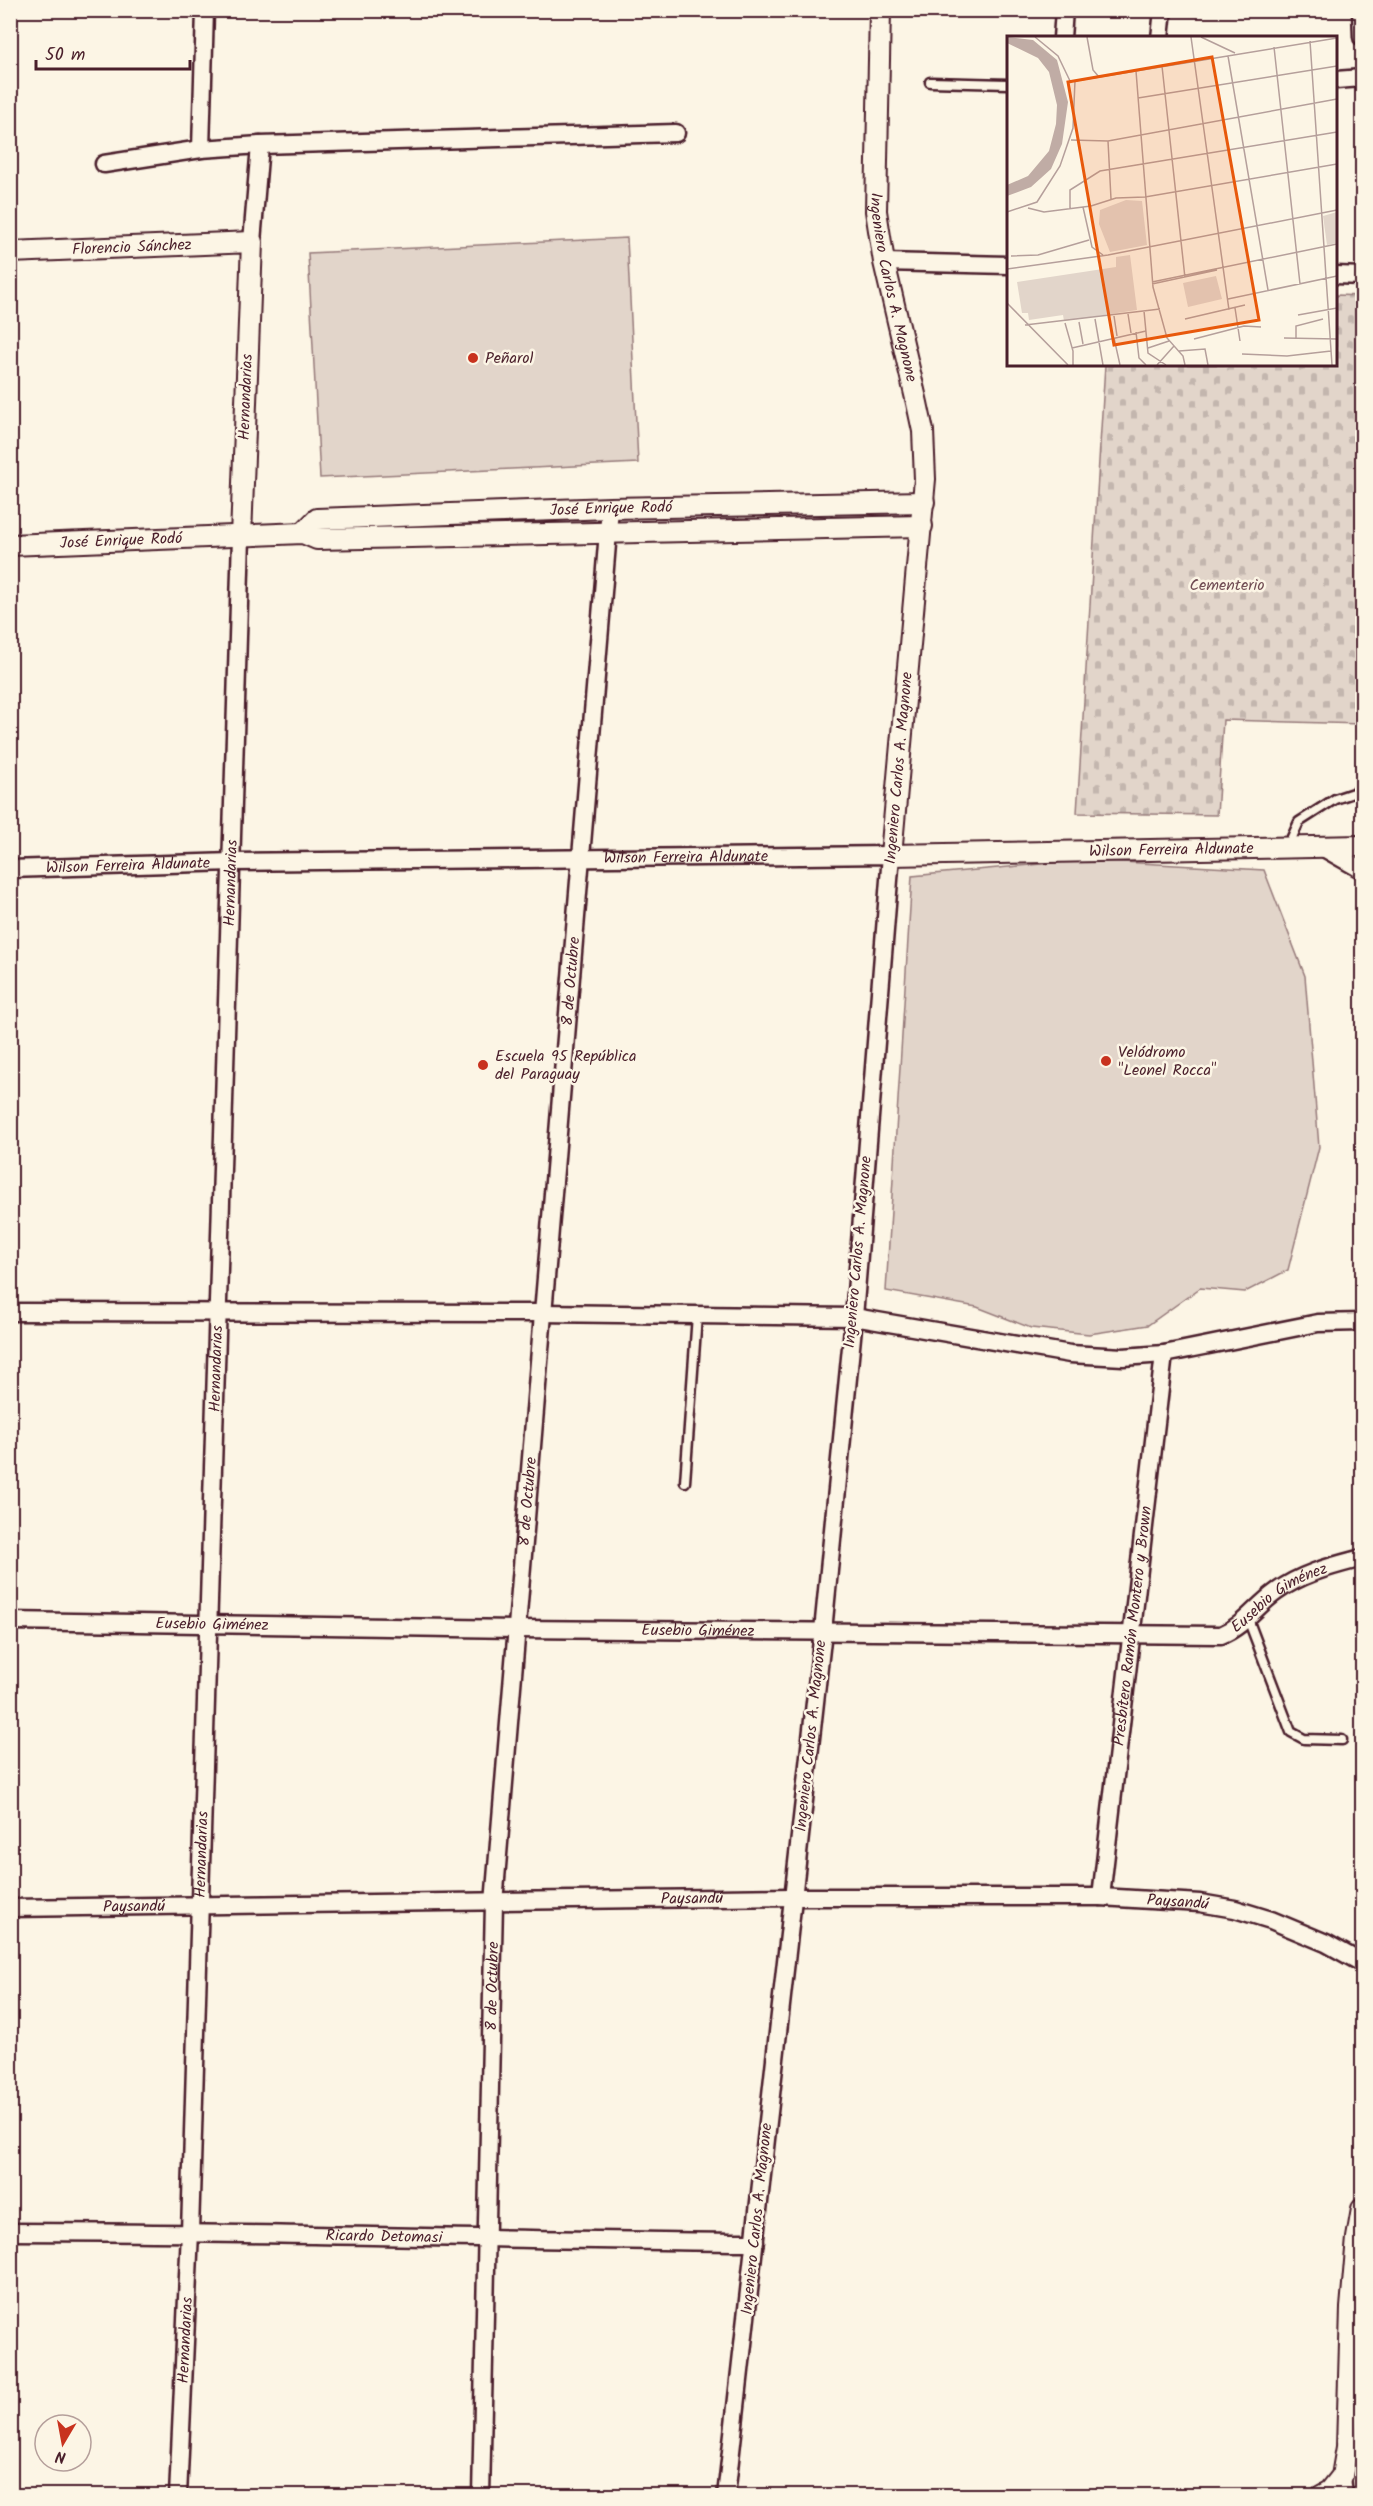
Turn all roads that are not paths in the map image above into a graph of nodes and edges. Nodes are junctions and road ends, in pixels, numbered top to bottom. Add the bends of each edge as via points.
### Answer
1 (205, 10) edge
2 (880, 10) edge
3 (1064, 10) edge
4 (1163, 10) edge
5 (1361, 10) edge
6 (1062, 36) edge
7 (1160, 36) edge
8 (1362, 37) edge
9 (1362, 78) edge
10 (1337, 80) edge
11 (930, 82) dead end
12 (1007, 84) edge
13 (676, 133) dead end
14 (260, 145) junction
15 (201, 149) junction
16 (104, 164) dead end
17 (252, 242) junction
18 (10, 252) edge
19 (884, 262) junction
20 (1007, 265) edge
21 (1337, 275) edge
22 (1362, 276) edge
23 (924, 502) junction
24 (610, 508) junction
25 (922, 526) junction
26 (608, 532) junction
27 (303, 533) junction
28 (241, 537) junction
29 (10, 545) edge
30 (1362, 790) edge
31 (1288, 846) junction
32 (1319, 846) junction
33 (1362, 846) edge
34 (891, 855) junction
35 (580, 858) junction
36 (232, 862) junction
37 (10, 868) edge
38 (1362, 870) edge
39 (10, 1312) edge
40 (219, 1312) junction
41 (542, 1313) junction
42 (697, 1315) junction
43 (854, 1317) junction
44 (1362, 1322) edge
45 (1164, 1354) junction
46 (685, 1482) dead end
47 (1362, 1558) edge
48 (1248, 1619) junction
49 (10, 1621) edge
50 (208, 1623) junction
51 (516, 1629) junction
52 (823, 1631) junction
53 (1133, 1634) junction
54 (1342, 1740) dead end
55 (793, 1897) junction
56 (1101, 1898) junction
57 (494, 1903) junction
58 (200, 1905) junction
59 (10, 1908) edge
60 (1362, 1963) edge
61 (1362, 2209) edge
62 (10, 2232) edge
63 (190, 2232) junction
64 (487, 2239) junction
65 (755, 2242) junction
66 (1343, 2486) edge
67 (178, 2496) edge
68 (482, 2496) edge
69 (726, 2496) edge
70 (1321, 2496) edge

1 - 15 street
2 - 19 street, Ingeniero Carlos A. Magnone via 876,212
3 - 6 street
4 - 7 street
5 - 8 street
9 - 10 street
11 - 12 lane
13 - 14 street
14 - 15 street
14 - 17 street
15 - 16 street
17 - 18 street, Florencio Sánchez
17 - 28 street, Hernandarias
19 - 20 street
19 - 23 street, Ingeniero Carlos A. Magnone via 922,431
21 - 22 street
23 - 24 street, José Enrique Rodó
23 - 25 street, Ingeniero Carlos A. Magnone
24 - 26 street, 8 de Octubre
24 - 27 street, José Enrique Rodó via 317,519
25 - 26 street, José Enrique Rodó
25 - 34 street, Ingeniero Carlos A. Magnone
26 - 27 street, José Enrique Rodó via 317,538
26 - 35 street, 8 de Octubre
27 - 28 street, José Enrique Rodó
28 - 29 street, José Enrique Rodó
28 - 36 street, Hernandarias
30 - 31 lane via 1335,799 1299,822
31 - 32 street, Wilson Ferreira Aldunate
31 - 34 street, Wilson Ferreira Aldunate
32 - 33 street, Wilson Ferreira Aldunate
32 - 38 street
34 - 35 street, Wilson Ferreira Aldunate
34 - 43 street, Ingeniero Carlos A. Magnone
35 - 36 street, Wilson Ferreira Aldunate
35 - 41 street, 8 de Octubre
36 - 37 street, Wilson Ferreira Aldunate
36 - 40 street, Hernandarias
39 - 40 street
40 - 41 street
40 - 50 street, Hernandarias
41 - 42 street
41 - 51 street, 8 de Octubre
42 - 43 street
42 - 46 lane
43 - 45 street via 1092,1356
43 - 52 street, Ingeniero Carlos A. Magnone
44 - 45 street via 1318,1323
45 - 53 street, Presbítero Ramón Montero y Brown
47 - 48 street, Eusebio Giménez via 1297,1579 1276,1592
48 - 53 street, Eusebio Giménez via 1221,1635
48 - 54 lane via 1291,1732 1304,1739
49 - 50 street, Eusebio Giménez
50 - 51 street, Eusebio Giménez
50 - 58 street, Hernandarias
51 - 52 street, Eusebio Giménez
51 - 57 street, 8 de Octubre
52 - 53 street, Eusebio Giménez
52 - 55 street, Ingeniero Carlos A. Magnone
53 - 56 street, Presbítero Ramón Montero y Brown
55 - 56 street, Paysandú
55 - 57 street, Paysandú
55 - 65 street, Ingeniero Carlos A. Magnone
56 - 60 street, Paysandú via 1235,1910 1326,1943
57 - 58 street, Paysandú
57 - 64 street, 8 de Octubre
58 - 59 street, Paysandú
58 - 63 street, Hernandarias
61 - 66 street via 1352,2308
62 - 63 street, Ricardo Detomasi
63 - 64 street, Ricardo Detomasi
63 - 67 street, Hernandarias
64 - 65 street, Ricardo Detomasi
64 - 68 street, 8 de Octubre
65 - 69 street, Ingeniero Carlos A. Magnone
66 - 70 street

